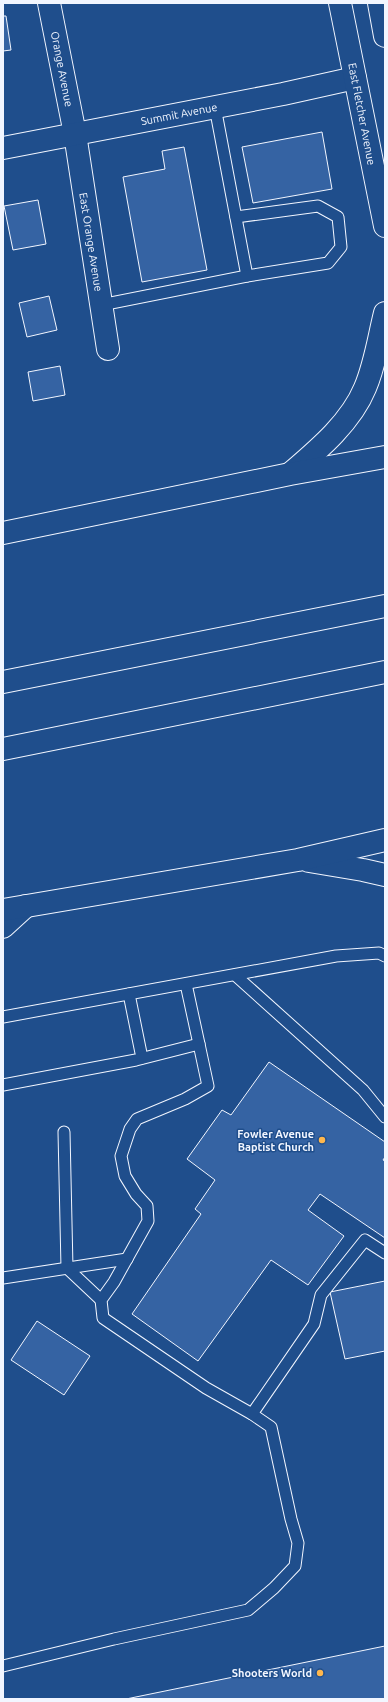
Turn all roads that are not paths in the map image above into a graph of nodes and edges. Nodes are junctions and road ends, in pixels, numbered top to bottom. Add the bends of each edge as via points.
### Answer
1 (49, 3) edge
2 (340, 3) edge
3 (378, 3) edge
4 (385, 36) edge
5 (355, 78) junction
6 (216, 107) junction
7 (75, 134) junction
8 (3, 148) edge
9 (236, 217) junction
10 (385, 226) edge
11 (247, 276) junction
12 (101, 305) junction
13 (385, 313) edge
14 (108, 349) dead end
15 (385, 457) edge
16 (290, 474) junction
17 (3, 533) edge
18 (385, 606) edge
19 (378, 674) edge
20 (3, 682) edge
21 (3, 749) edge
22 (385, 840) edge
23 (298, 860) junction
24 (385, 875) edge
25 (26, 906) junction
26 (3, 910) edge
27 (3, 927) edge
28 (385, 956) edge
29 (235, 975) junction
30 (186, 984) junction
31 (129, 994) junction
32 (3, 1017) edge
33 (199, 1044) junction
34 (142, 1058) junction
35 (3, 1085) edge
36 (385, 1117) edge
37 (64, 1132) dead end
38 (385, 1253) edge
39 (127, 1259) junction
40 (67, 1268) junction
41 (3, 1278) edge
42 (101, 1300) junction
43 (252, 1414) junction
44 (3, 1666) edge

1 - 7 main road, Orange Avenue
2 - 5 main road, East Fletcher Avenue
3 - 4 main road
5 - 6 main road, Summit Avenue
5 - 10 main road, East Fletcher Avenue
6 - 7 main road, Summit Avenue
6 - 9 lane
7 - 8 main road, Summit Avenue
7 - 12 main road, East Orange Avenue
9 - 11 lane
9 - 11 lane via 318,206 338,217 341,248 328,263
11 - 12 lane
12 - 14 main road, East Orange Avenue
13 - 16 main road via 365,387 356,405 318,450
15 - 16 main road
16 - 17 main road
18 - 20 main road
19 - 21 main road
22 - 23 main road
23 - 24 main road
23 - 25 main road
25 - 26 main road
25 - 27 main road
28 - 29 lane via 379,953 336,956
29 - 30 lane
29 - 36 lane via 362,1090
30 - 31 lane
30 - 33 lane
31 - 32 lane
31 - 34 lane
33 - 34 lane
33 - 39 lane via 208,1086 185,1099 137,1119 121,1156 125,1176 147,1206 148,1221
34 - 35 lane
37 - 40 lane
38 - 43 lane via 365,1240 357,1247 321,1295 314,1324
39 - 40 lane
39 - 42 lane
40 - 41 lane
40 - 42 lane
42 - 43 lane via 103,1318 206,1388
43 - 44 lane via 271,1427 298,1543 295,1566 274,1588 248,1610

